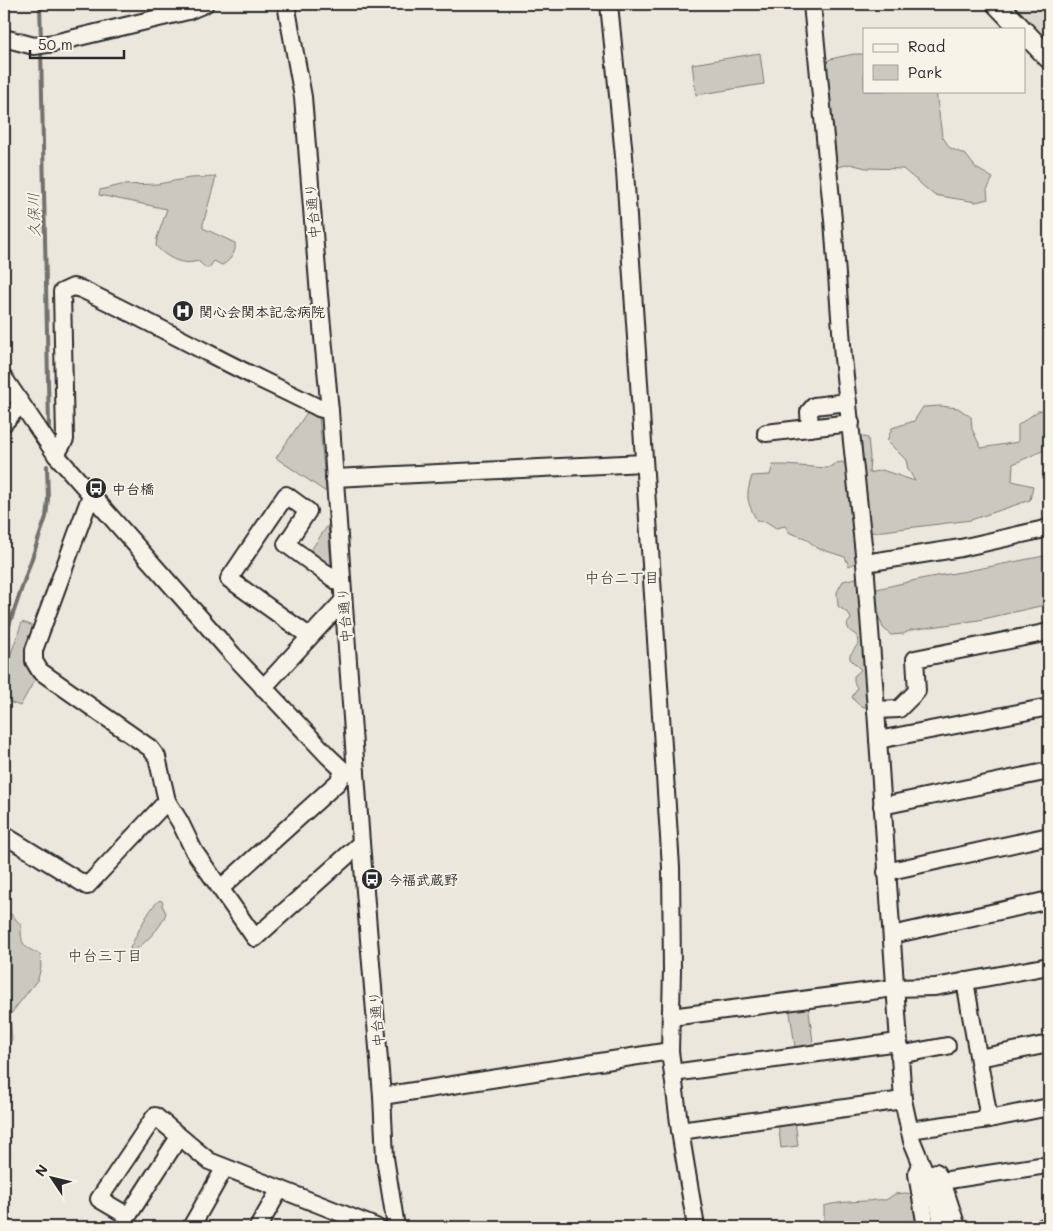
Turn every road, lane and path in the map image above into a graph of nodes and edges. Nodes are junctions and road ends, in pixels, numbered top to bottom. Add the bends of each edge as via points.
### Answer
1 (205, 4) edge
2 (286, 4) edge
3 (609, 4) edge
4 (812, 4) edge
5 (997, 4) edge
6 (1020, 28) edge
7 (1026, 34) edge
8 (4, 38) edge
9 (1049, 58) edge
10 (4, 378) edge
11 (848, 402) junction
12 (21, 404) junction
13 (330, 411) junction
14 (4, 423) edge
15 (851, 423) junction
16 (810, 428) junction
17 (766, 433) dead end
18 (56, 455) junction
19 (644, 463) junction
20 (334, 478) junction
21 (91, 495) junction
22 (1049, 528) edge
23 (865, 563) junction
24 (343, 593) junction
25 (1049, 632) edge
26 (309, 636) junction
27 (263, 688) junction
28 (1049, 707) edge
29 (876, 710) junction
30 (878, 740) junction
31 (350, 771) junction
32 (1049, 771) edge
33 (167, 801) junction
34 (882, 806) junction
35 (5, 836) edge
36 (1049, 836) edge
37 (361, 843) junction
38 (886, 872) junction
39 (221, 888) junction
40 (1049, 900) edge
41 (892, 935) junction
42 (1049, 966) edge
43 (965, 981) junction
44 (894, 988) junction
45 (671, 1017) junction
46 (1049, 1044) edge
47 (947, 1046) dead end
48 (899, 1049) junction
49 (670, 1051) junction
50 (979, 1058) junction
51 (673, 1073) junction
52 (382, 1096) junction
53 (903, 1100) junction
54 (1049, 1107) edge
55 (989, 1119) junction
56 (909, 1130) junction
57 (680, 1131) junction
58 (179, 1137) junction
59 (919, 1159) junction
60 (1040, 1166) dead end
61 (224, 1169) junction
62 (942, 1182) junction
63 (280, 1189) junction
64 (125, 1221) edge
65 (1049, 1226) edge
66 (191, 1227) edge
67 (258, 1227) edge
68 (376, 1227) edge
69 (396, 1227) edge
70 (696, 1227) edge
71 (926, 1227) edge
72 (944, 1227) edge
73 (957, 1227) edge
74 (1044, 1227) edge

1 - 8 street via 188,11 40,45
2 - 13 street, 中台通り via 303,97
3 - 19 street via 624,166
4 - 11 street
5 - 6 main road
7 - 9 main road
10 - 12 street
11 - 15 street
11 - 16 street via 814,406 809,412
12 - 14 street
12 - 18 street
13 - 18 street via 73,287 62,292 65,439
13 - 20 street, 中台通り
15 - 16 street
15 - 23 street
16 - 17 street
18 - 21 street
19 - 20 street
19 - 45 street via 671,867
20 - 24 street, 中台通り
21 - 27 street
21 - 33 street via 34,650 34,661 40,671 150,748 157,757
22 - 23 street via 961,548
23 - 29 street
24 - 26 street
24 - 26 street via 286,544 308,511 286,495 229,579
24 - 31 street, 中台通り
25 - 29 street via 915,659 917,691 899,709
26 - 27 street
27 - 31 street
28 - 30 street
29 - 30 street
30 - 34 street
31 - 37 street, 中台通り
31 - 39 street
32 - 34 street
33 - 35 street via 87,886
33 - 39 street via 194,851
34 - 38 street
36 - 38 street
37 - 39 street via 255,938
37 - 52 street, 中台通り
38 - 41 street
40 - 41 street
41 - 44 street
42 - 43 street
43 - 44 street via 935,987
43 - 50 street
44 - 45 street
44 - 48 street
45 - 49 street
46 - 50 street
47 - 48 street
48 - 51 street
48 - 53 street
49 - 51 street
49 - 52 street
50 - 55 street
51 - 57 street
52 - 69 street, 中台通り via 386,1158
53 - 56 street
53 - 57 street
54 - 55 street
55 - 56 street
56 - 59 street
57 - 70 street
58 - 61 street
58 - 64 street
58 - 64 street via 155,1116 99,1199
59 - 62 street via 934,1168
59 - 71 street via 918,1174
59 - 72 street
60 - 62 street
61 - 63 street
61 - 66 street
62 - 73 street
63 - 67 street
63 - 68 street
65 - 74 street

